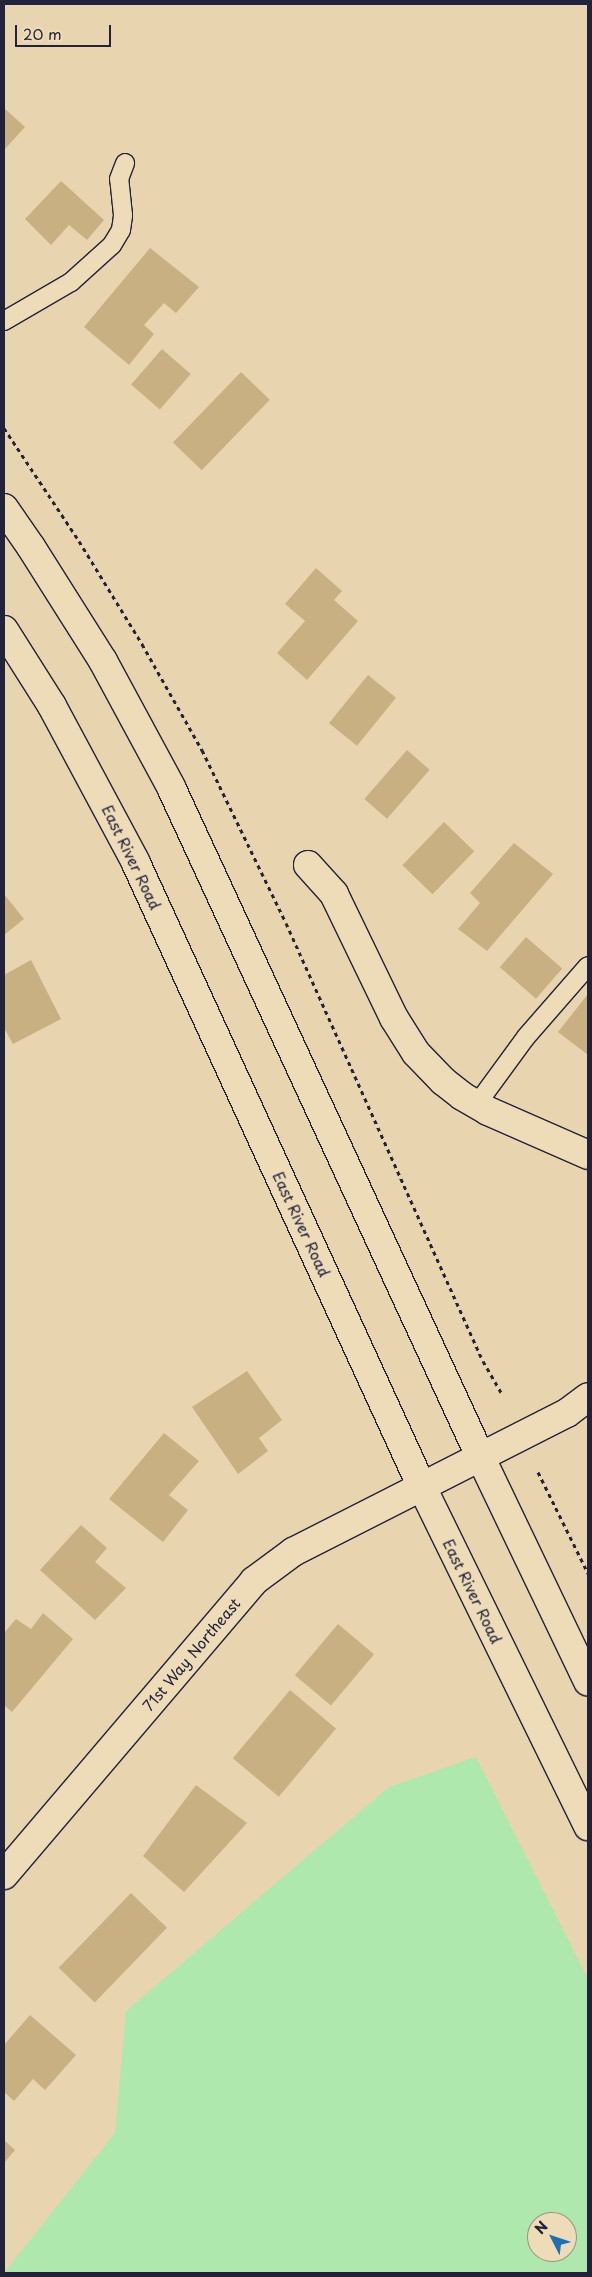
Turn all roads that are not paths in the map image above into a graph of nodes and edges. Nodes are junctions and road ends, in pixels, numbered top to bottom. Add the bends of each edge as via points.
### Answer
1 (125, 163) dead end
2 (4, 321) edge
3 (4, 508) edge
4 (4, 630) edge
5 (308, 865) dead end
6 (588, 966) edge
7 (477, 1104) junction
8 (588, 1155) edge
9 (588, 1397) edge
10 (480, 1456) junction
11 (421, 1485) junction
12 (588, 1681) edge
13 (588, 1826) edge
14 (4, 1875) edge

1 - 2 lane via 119,179 123,215 121,230 112,245 71,282
3 - 10 main road via 103,661 171,786
4 - 11 main road, East River Road via 52,706 135,861
5 - 7 main road via 334,894 390,1010 416,1053 443,1081
6 - 7 lane via 526,1037
7 - 8 main road
9 - 10 main road, 71st Way Northeast via 567,1413
10 - 11 main road, 71st Way Northeast
10 - 12 main road
11 - 13 main road, East River Road
11 - 14 main road, 71st Way Northeast via 293,1552 254,1581

